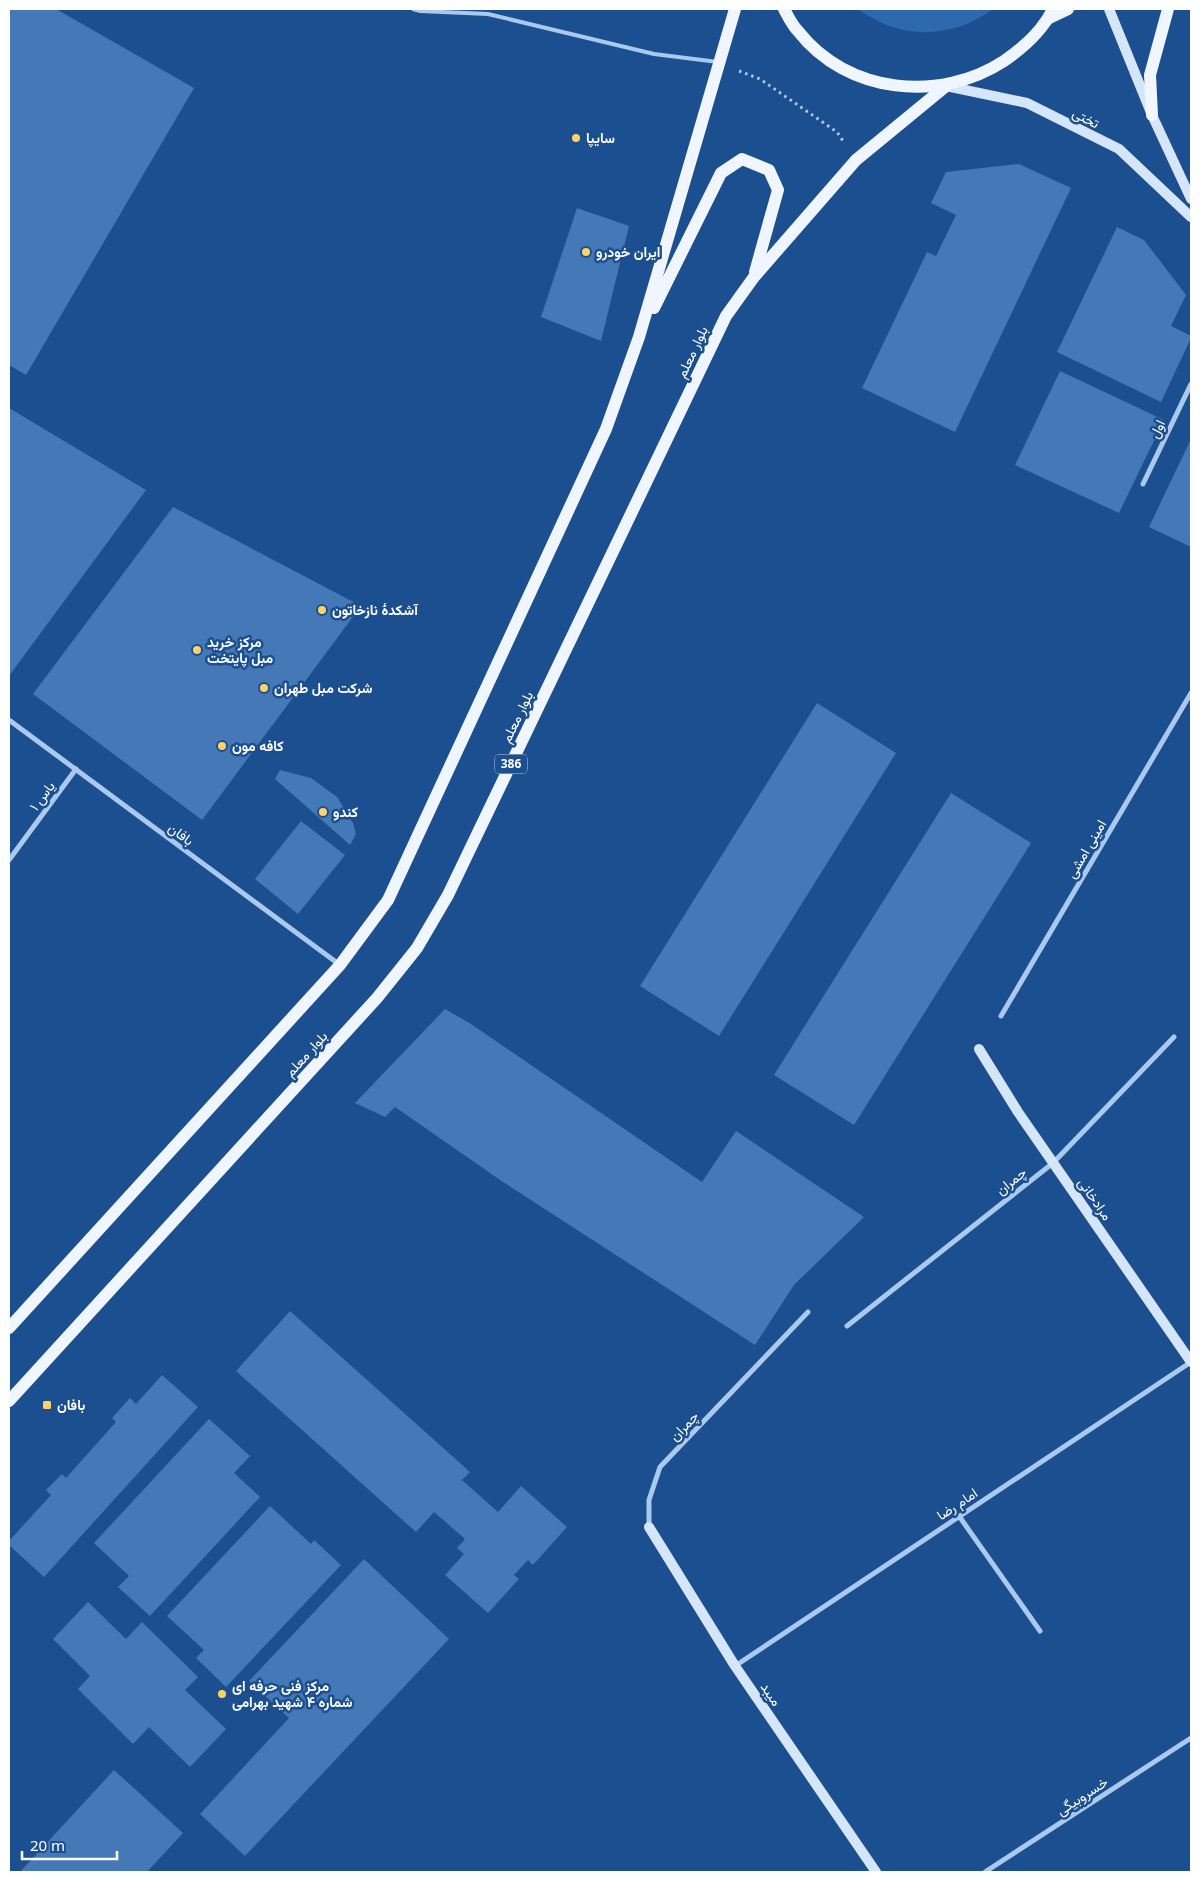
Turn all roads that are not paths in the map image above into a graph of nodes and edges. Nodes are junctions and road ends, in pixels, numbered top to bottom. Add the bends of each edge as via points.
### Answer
1 (413, 9) edge
2 (735, 9) edge
3 (784, 9) edge
4 (1068, 9) edge
5 (1109, 9) edge
6 (1168, 9) edge
7 (1051, 13) edge
8 (719, 62) junction
9 (946, 86) junction
10 (1152, 115) junction
11 (1191, 198) edge
12 (1191, 217) edge
13 (754, 277) junction
14 (639, 337) junction
15 (1191, 384) edge
16 (1143, 484) dead end
17 (1191, 693) edge
18 (9, 720) edge
19 (76, 769) junction
20 (9, 860) edge
21 (340, 965) junction
22 (1001, 1016) dead end
23 (1174, 1037) dead end
24 (979, 1049) dead end
25 (1053, 1162) junction
26 (808, 1312) dead end
27 (847, 1326) dead end
28 (9, 1328) edge
29 (1191, 1362) edge
30 (9, 1401) edge
31 (959, 1516) junction
32 (649, 1527) joint
33 (1040, 1631) dead end
34 (735, 1666) junction
35 (1191, 1738) edge
36 (876, 1872) edge
37 (985, 1872) edge

1 - 8 lane via 488,14 654,54
2 - 8 main road
3 - 9 main road via 798,32 828,60 865,79 905,88
4 - 7 main road
5 - 10 street
6 - 10 main road via 1150,76
7 - 9 main road via 1021,50 986,73
8 - 14 main road
9 - 12 street, تختی via 1027,103 1119,149
9 - 13 main road, بلوار معلم / 386 via 856,160
10 - 11 street
13 - 14 main road via 778,190 769,170 742,159 721,173
13 - 30 main road, بلوار معلم / 386 via 726,316 430,929 377,998
14 - 21 main road via 606,429 409,860 388,900
15 - 16 street, اول
17 - 22 street, امینی امشی
18 - 19 street, بافان
19 - 20 street, یاس ۱
19 - 21 street, بافان
21 - 28 main road
23 - 25 street, چمران
24 - 25 street, مرادخانی
25 - 27 street, چمران
25 - 29 street, مرادخانی
26 - 32 street, چمران via 660,1467 649,1500
29 - 31 street, امام رضا
31 - 33 street
31 - 34 street, امام رضا
32 - 34 street, میبد
34 - 36 street, میبد
35 - 37 street, خسروبیگی

